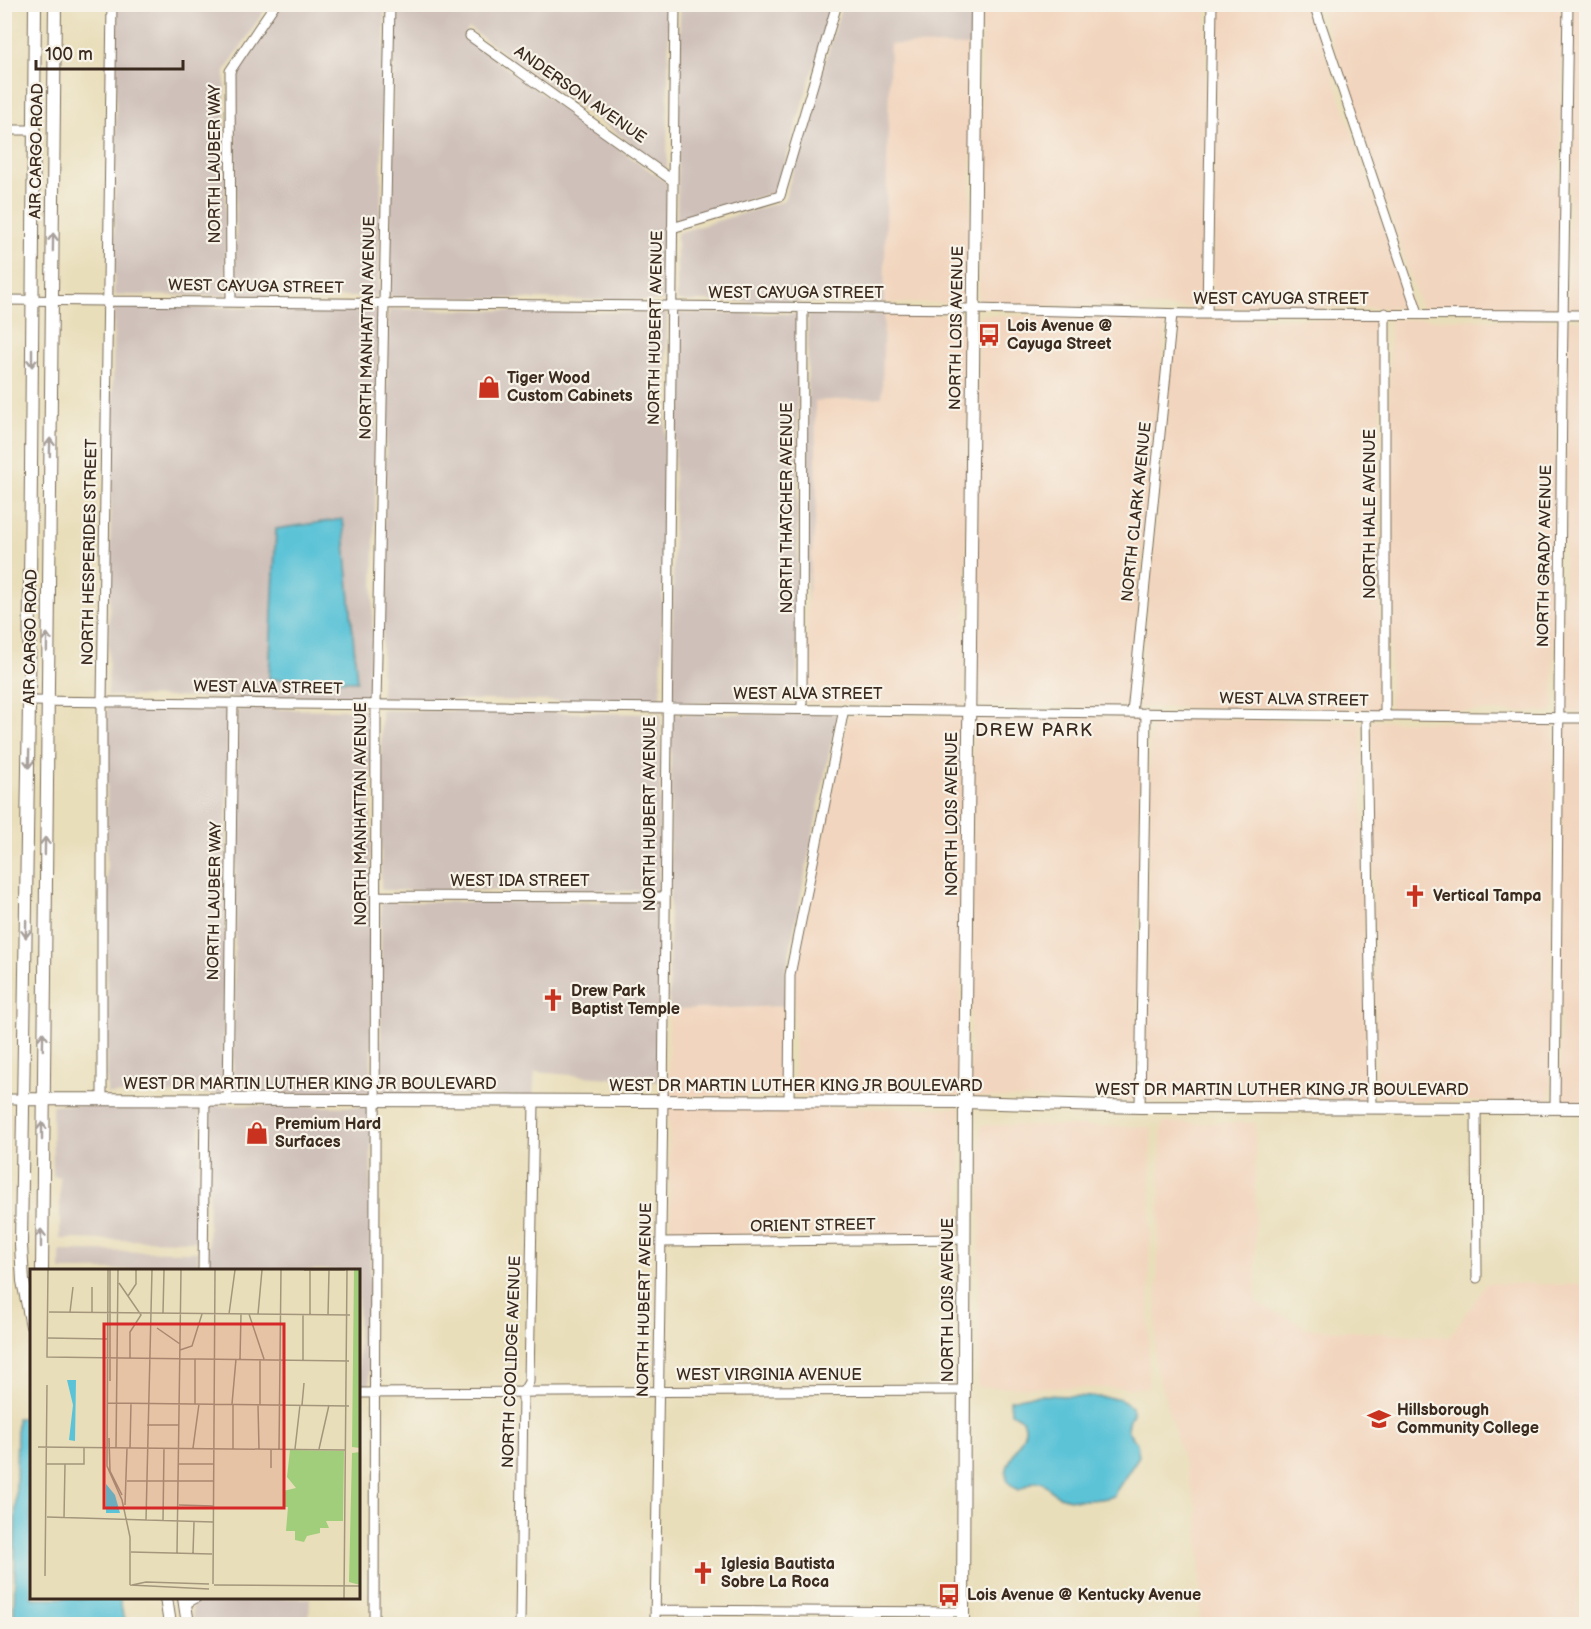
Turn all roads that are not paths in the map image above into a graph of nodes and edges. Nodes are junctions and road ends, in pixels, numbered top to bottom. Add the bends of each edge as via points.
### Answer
1 (35, 4) edge
2 (55, 4) edge
3 (112, 4) edge
4 (275, 4) edge
5 (390, 4) edge
6 (675, 4) edge
7 (837, 4) edge
8 (977, 4) edge
9 (1212, 4) edge
10 (1314, 4) edge
11 (1568, 4) edge
12 (470, 36) dead end
13 (4, 130) edge
14 (33, 130) junction
15 (672, 180) junction
16 (672, 228) junction
17 (4, 300) edge
18 (32, 300) junction
19 (52, 300) junction
20 (109, 301) junction
21 (231, 302) junction
22 (384, 303) junction
23 (672, 307) junction
24 (803, 308) junction
25 (974, 309) junction
26 (1385, 313) junction
27 (1172, 314) junction
28 (1207, 314) junction
29 (1418, 314) junction
30 (1562, 314) junction
31 (1587, 315) edge
32 (29, 701) junction
33 (47, 701) junction
34 (102, 702) junction
35 (233, 703) junction
36 (376, 705) junction
37 (666, 708) junction
38 (802, 708) junction
39 (843, 709) junction
40 (969, 711) junction
41 (1132, 713) junction
42 (1146, 713) junction
43 (1366, 716) junction
44 (1385, 716) junction
45 (1558, 717) junction
46 (1587, 718) edge
47 (376, 896) junction
48 (664, 897) junction
49 (4, 1099) edge
50 (24, 1099) junction
51 (42, 1100) junction
52 (102, 1100) junction
53 (205, 1100) junction
54 (228, 1100) junction
55 (376, 1101) junction
56 (534, 1101) junction
57 (663, 1101) junction
58 (789, 1102) junction
59 (965, 1102) junction
60 (1372, 1106) junction
61 (1140, 1107) junction
62 (1476, 1107) junction
63 (1555, 1108) junction
64 (1587, 1108) edge
65 (965, 1239) junction
66 (661, 1242) junction
67 (42, 1269) edge
68 (203, 1269) edge
69 (1477, 1278) dead end
70 (30, 1316) edge
71 (658, 1390) junction
72 (964, 1390) junction
73 (523, 1392) junction
74 (360, 1393) edge
75 (375, 1393) junction
76 (166, 1599) edge
77 (188, 1600) edge
78 (655, 1610) junction
79 (964, 1618) edge
80 (170, 1624) edge
81 (188, 1624) edge
82 (374, 1624) edge
83 (520, 1624) edge
84 (655, 1624) edge

1 - 14 street, AIR CARGO ROAD
19 -> 2 street, AIR CARGO ROAD
3 - 20 street, NORTH HESPERIDES STREET
4 - 21 street, NORTH LAUBER WAY via 230,71
5 - 22 street, NORTH MANHATTAN AVENUE
6 - 15 street, NORTH HUBERT AVENUE
7 - 16 street via 780,196
8 - 25 street, NORTH LOIS AVENUE
9 - 28 street
10 - 29 street
11 - 30 street, NORTH GRADY AVENUE
12 - 15 street, ANDERSON AVENUE
13 - 14 street
14 - 18 street, AIR CARGO ROAD
15 - 16 street, NORTH HUBERT AVENUE
16 - 23 street, NORTH HUBERT AVENUE
17 - 18 street, WEST CAYUGA STREET
18 - 19 street, WEST CAYUGA STREET
18 -> 32 street, AIR CARGO ROAD
19 - 20 street, WEST CAYUGA STREET
33 -> 19 street, AIR CARGO ROAD
20 - 21 street, WEST CAYUGA STREET
20 - 34 street, NORTH HESPERIDES STREET
21 - 22 street, WEST CAYUGA STREET
22 - 23 street, WEST CAYUGA STREET
22 - 36 street, NORTH MANHATTAN AVENUE
23 - 24 street, WEST CAYUGA STREET
23 - 37 street, NORTH HUBERT AVENUE
24 - 25 street, WEST CAYUGA STREET
24 - 38 street, NORTH THATCHER AVENUE
25 - 27 street, WEST CAYUGA STREET
25 - 40 street, NORTH LOIS AVENUE
26 - 28 street, WEST CAYUGA STREET
26 - 29 street, WEST CAYUGA STREET
26 - 44 street, NORTH HALE AVENUE
27 - 28 street, WEST CAYUGA STREET
27 - 41 street, NORTH CLARK AVENUE
29 - 30 street, WEST CAYUGA STREET
30 - 31 street, WEST CAYUGA STREET
30 - 45 street, NORTH GRADY AVENUE
32 - 33 street, WEST ALVA STREET
32 -> 50 street, AIR CARGO ROAD
33 - 34 street, WEST ALVA STREET
51 -> 33 street, AIR CARGO ROAD
34 - 35 street, WEST ALVA STREET
34 - 52 street, NORTH HESPERIDES STREET
35 - 36 street, WEST ALVA STREET
35 - 54 street, NORTH LAUBER WAY
36 - 37 street, WEST ALVA STREET
36 - 47 street, NORTH MANHATTAN AVENUE
37 - 38 street, WEST ALVA STREET
37 - 48 street, NORTH HUBERT AVENUE
38 - 39 street, WEST ALVA STREET
39 - 40 street, WEST ALVA STREET
39 - 58 street via 790,975
40 - 41 street, WEST ALVA STREET
40 - 59 street, NORTH LOIS AVENUE
41 - 42 street, WEST ALVA STREET
42 - 43 street, WEST ALVA STREET
42 - 61 street
43 - 44 street, WEST ALVA STREET
43 - 60 street
44 - 45 street, WEST ALVA STREET
45 - 46 street, WEST ALVA STREET
45 - 63 street, NORTH GRADY AVENUE
47 - 48 street, WEST IDA STREET
47 - 55 street, NORTH MANHATTAN AVENUE
48 - 57 street, NORTH HUBERT AVENUE
49 - 50 street, WEST DR MARTIN LUTHER KING JR BOULEVARD
50 - 51 street, WEST DR MARTIN LUTHER KING JR BOULEVARD
50 - 70 street, AIR CARGO ROAD via 21,1245
51 - 52 street, WEST DR MARTIN LUTHER KING JR BOULEVARD
67 -> 51 street, AIR CARGO ROAD
52 - 53 street, WEST DR MARTIN LUTHER KING JR BOULEVARD
53 - 54 street, WEST DR MARTIN LUTHER KING JR BOULEVARD
53 - 68 street
54 - 55 street, WEST DR MARTIN LUTHER KING JR BOULEVARD
55 - 56 street, WEST DR MARTIN LUTHER KING JR BOULEVARD
55 - 75 street, NORTH MANHATTAN AVENUE
56 - 57 street, WEST DR MARTIN LUTHER KING JR BOULEVARD
56 - 73 street, NORTH COOLIDGE AVENUE via 529,1382
57 - 58 street, WEST DR MARTIN LUTHER KING JR BOULEVARD
57 - 66 street, NORTH HUBERT AVENUE
58 - 59 street, WEST DR MARTIN LUTHER KING JR BOULEVARD
59 - 61 street, WEST DR MARTIN LUTHER KING JR BOULEVARD
59 - 65 street, NORTH LOIS AVENUE
60 - 61 street, WEST DR MARTIN LUTHER KING JR BOULEVARD
60 - 62 street, WEST DR MARTIN LUTHER KING JR BOULEVARD
62 - 63 street, WEST DR MARTIN LUTHER KING JR BOULEVARD
62 - 69 street
63 - 64 street, WEST DR MARTIN LUTHER KING JR BOULEVARD
65 - 66 street, ORIENT STREET
65 - 72 street, NORTH LOIS AVENUE
66 - 71 street, NORTH HUBERT AVENUE
71 - 72 street, WEST VIRGINIA AVENUE
71 - 73 street, WEST VIRGINIA AVENUE
71 - 78 street, NORTH HUBERT AVENUE
72 - 79 street, NORTH LOIS AVENUE
73 - 75 street, WEST VIRGINIA AVENUE
73 - 83 street, NORTH COOLIDGE AVENUE
74 - 75 street, WEST VIRGINIA AVENUE
75 - 82 street, NORTH MANHATTAN AVENUE
76 - 80 street
77 - 81 street
78 - 79 street
78 - 84 street, NORTH HUBERT AVENUE

